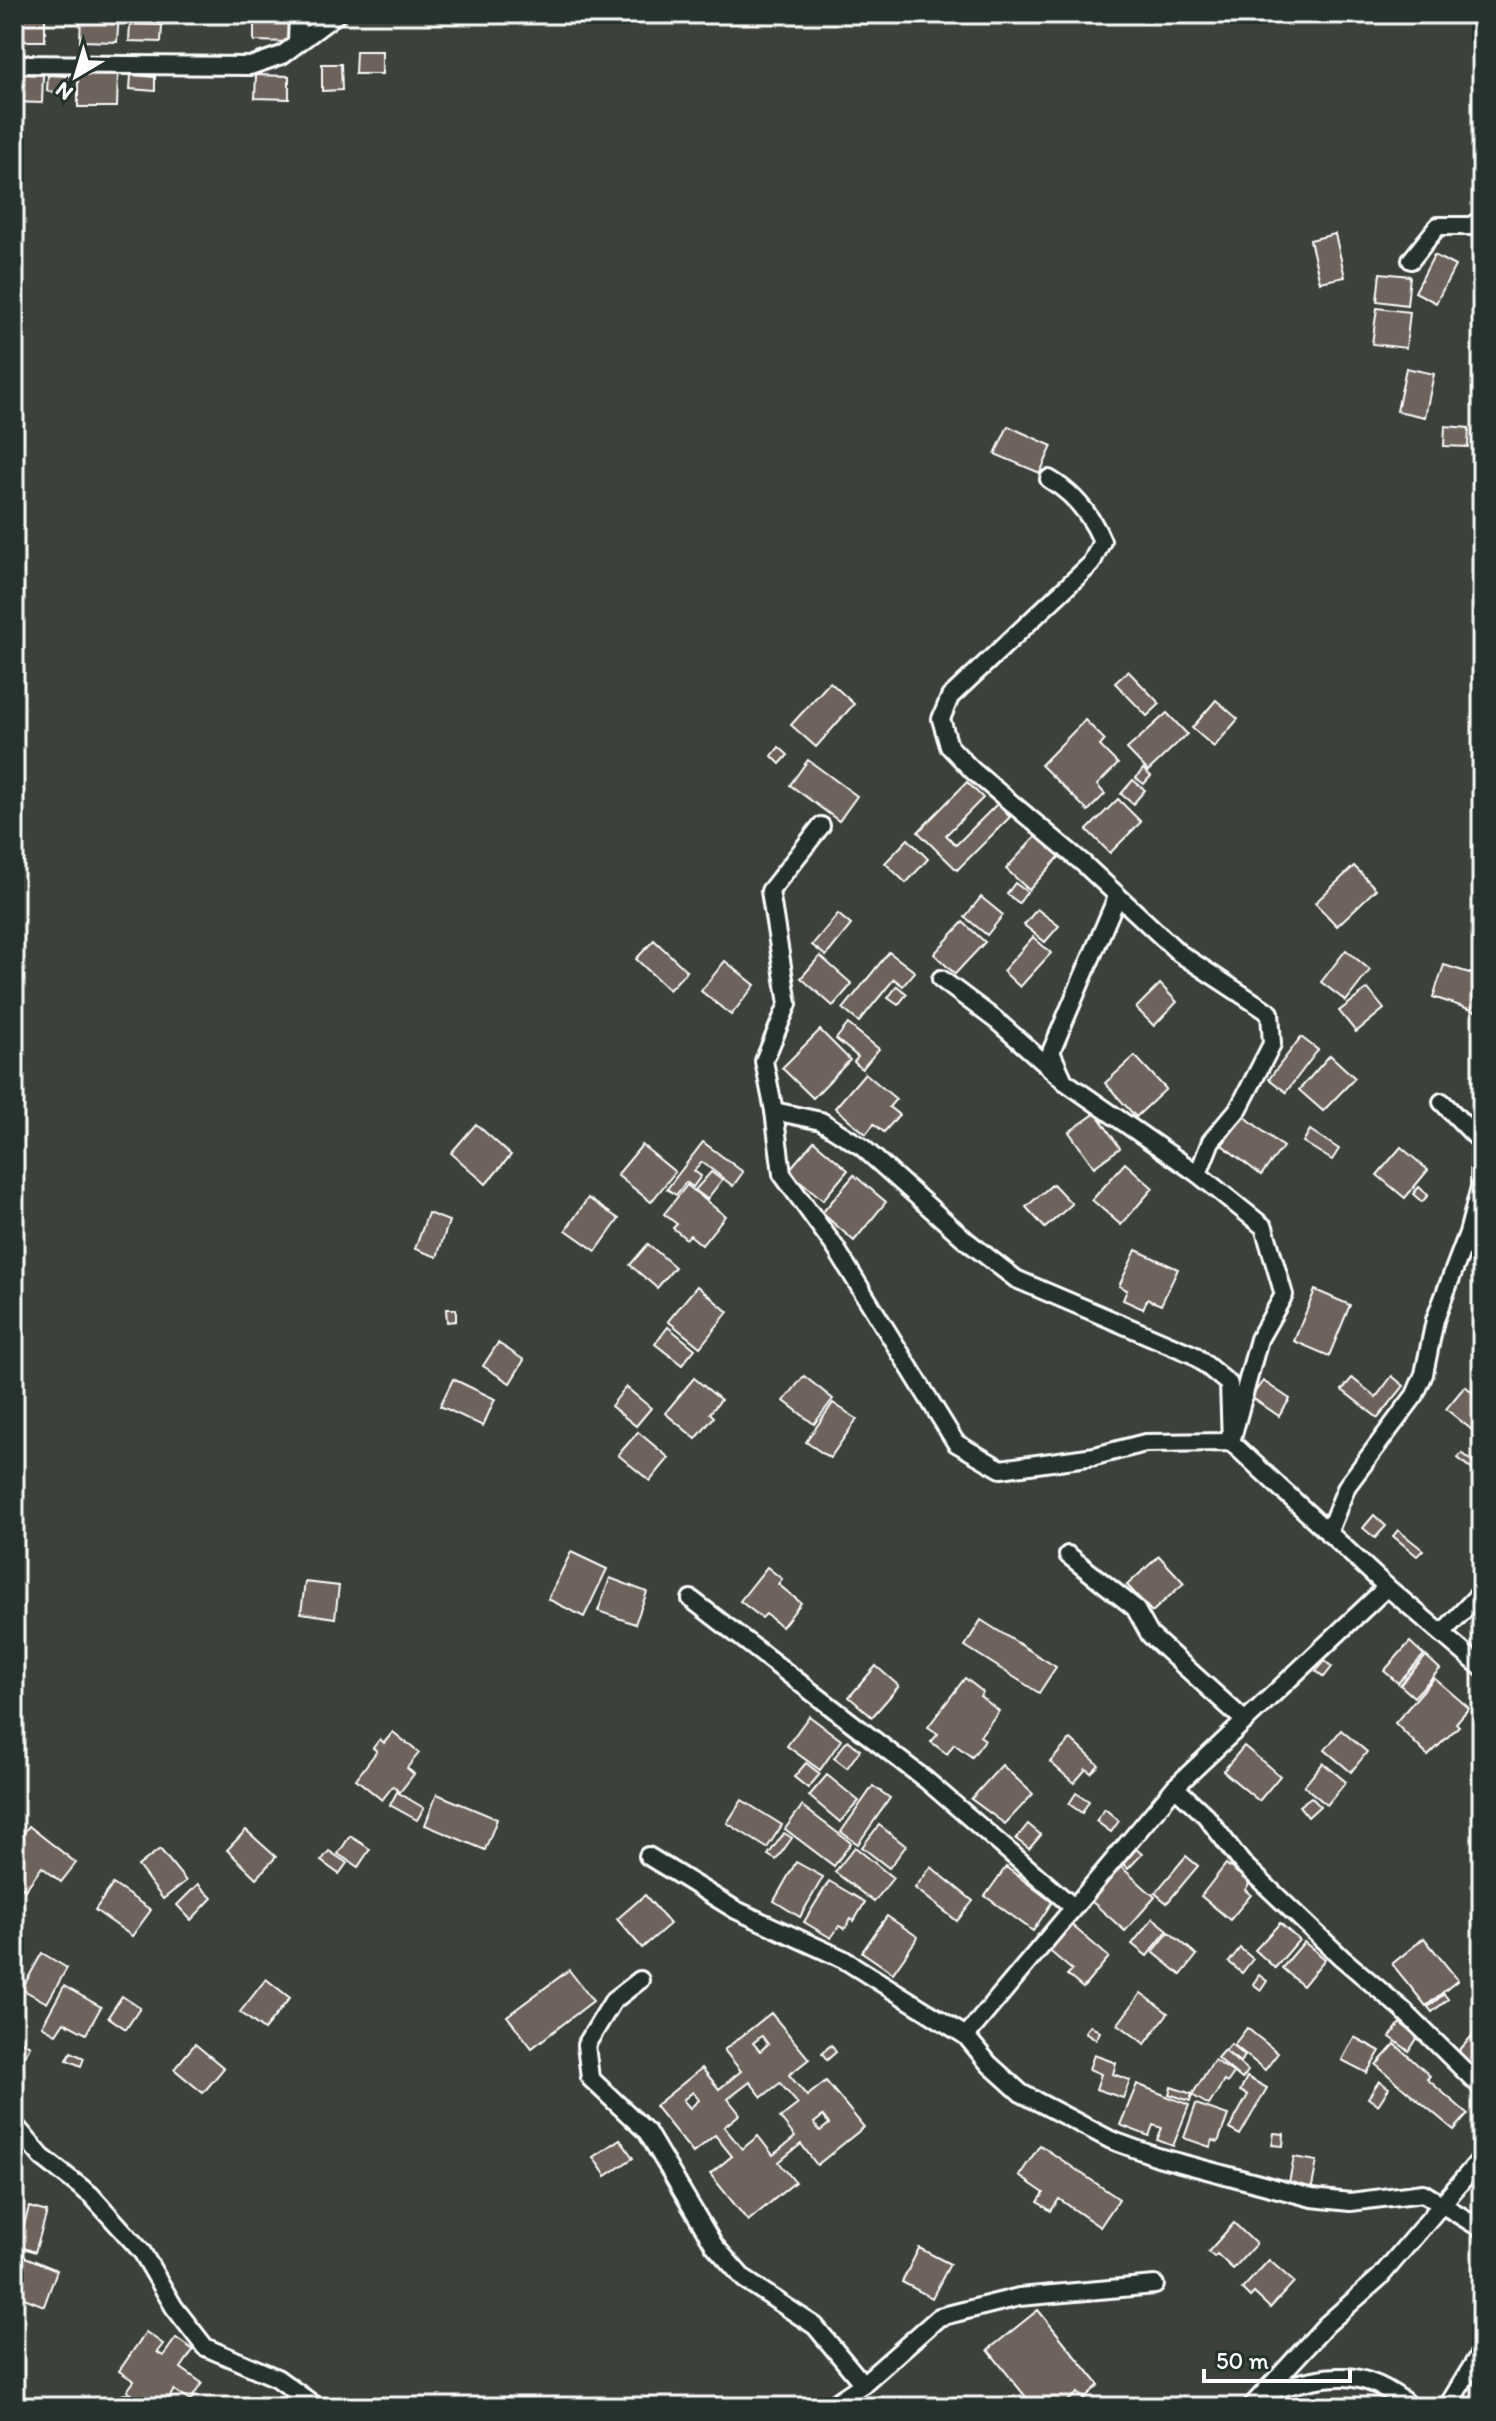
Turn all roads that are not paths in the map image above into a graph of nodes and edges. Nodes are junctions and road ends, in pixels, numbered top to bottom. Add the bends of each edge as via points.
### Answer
1 (298, 14) edge
2 (337, 14) edge
3 (297, 41) junction
4 (14, 64) edge
5 (1482, 219) edge
6 (1411, 260) dead end
7 (1049, 479) dead end
8 (821, 826) dead end
9 (1117, 897) junction
10 (941, 979) dead end
11 (1064, 1081) junction
12 (1442, 1102) dead end
13 (774, 1111) junction
14 (1482, 1142) edge
15 (1198, 1174) junction
16 (1231, 1442) junction
17 (1328, 1533) junction
18 (1068, 1555) dead end
19 (1387, 1587) junction
20 (1482, 1591) edge
21 (691, 1599) dead end
22 (1443, 1632) junction
23 (1482, 1668) edge
24 (1245, 1721) junction
25 (1175, 1787) junction
26 (648, 1856) dead end
27 (1072, 1906) junction
28 (640, 1980) dead end
29 (966, 2036) junction
30 (1482, 2088) edge
31 (14, 2124) edge
32 (1482, 2157) edge
33 (1443, 2203) junction
34 (1482, 2229) edge
35 (1155, 2285) dead end
36 (1482, 2350) edge
37 (863, 2384) junction
38 (1265, 2393) junction
39 (317, 2407) edge
40 (829, 2407) edge
41 (1251, 2407) edge
42 (1411, 2407) edge
43 (1447, 2407) edge

1 - 3 street
2 - 3 street
3 - 4 street via 282,55 250,66
5 - 6 street via 1471,226 1438,226
7 - 9 street via 1067,489 1102,541 1091,564 950,697 941,719 949,746 972,770
8 - 13 street via 770,891 788,1004 764,1061
9 - 11 street via 1051,1052
9 - 15 street via 1179,953 1270,1013 1272,1044 1239,1108 1211,1141
10 - 11 street
11 - 15 street
12 - 14 street
13 - 16 street via 821,1121 862,1147 1016,1279 1194,1355 1229,1384
13 - 16 street via 782,1174 835,1247 956,1443 1001,1469 1145,1443
14 - 17 street via 1480,1187 1435,1320 1424,1374 1415,1395 1347,1486
15 - 16 street via 1264,1227 1284,1295 1259,1339
16 - 17 street
17 - 19 street
18 - 24 street via 1135,1608 1150,1635
19 - 22 street
19 - 24 street
20 - 22 street
21 - 27 street via 926,1780
22 - 23 street
24 - 25 street
25 - 27 street
25 - 30 street via 1206,1816 1242,1863
26 - 29 street via 736,1910 843,1959
27 - 29 street
28 - 37 street via 613,2001 586,2045 590,2078 647,2132 714,2245 744,2279 815,2326
29 - 33 street via 1021,2093 1111,2140 1158,2157 1312,2198 1350,2202 1423,2193
31 - 39 street via 42,2157 91,2195 142,2252 205,2347 277,2378
32 - 33 street
33 - 34 street
33 - 38 street via 1380,2277 1326,2325
35 - 37 street via 1019,2297 939,2317
36 - 43 street
37 - 40 street
38 - 41 street
38 - 42 street via 1329,2375 1371,2381

